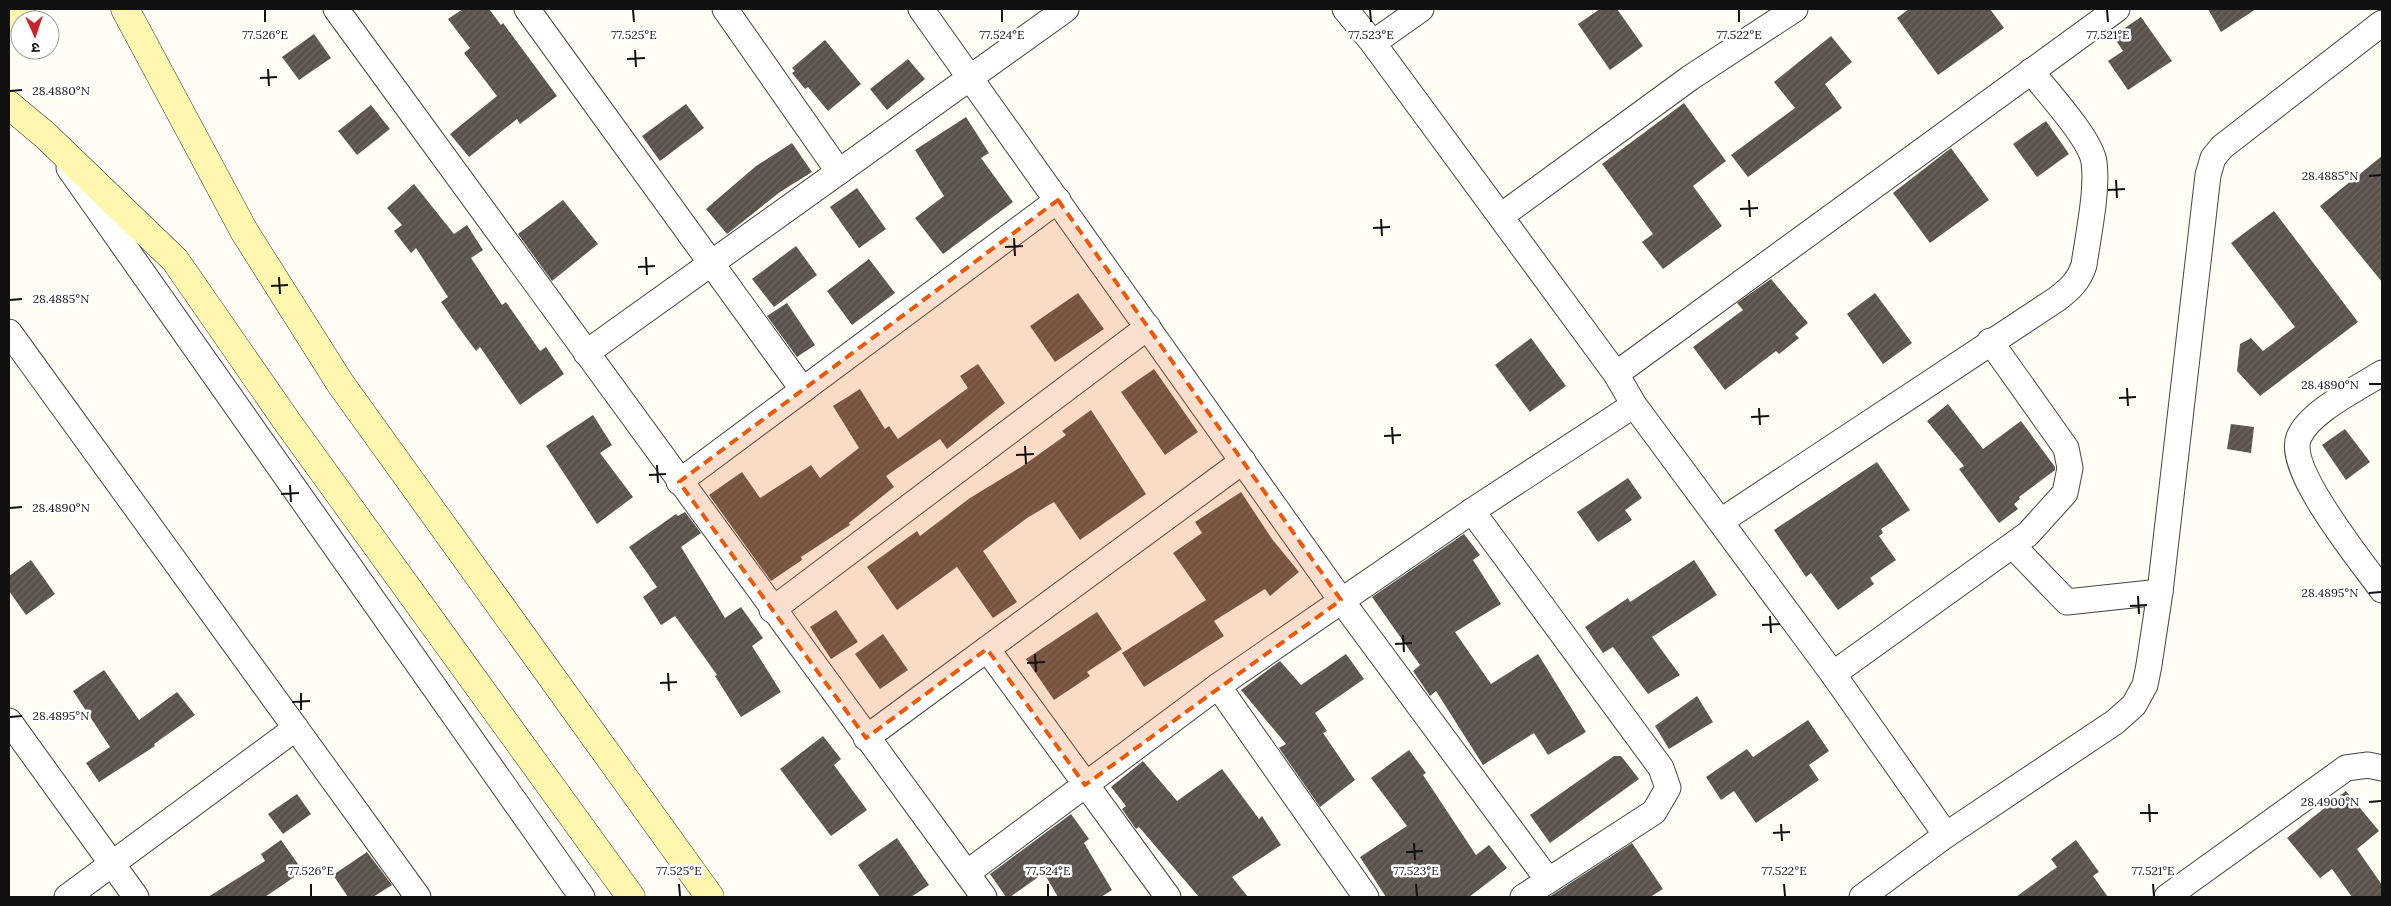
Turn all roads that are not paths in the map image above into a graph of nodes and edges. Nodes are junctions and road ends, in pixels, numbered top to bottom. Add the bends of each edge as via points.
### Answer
1 (20, 9) edge
2 (125, 9) edge
3 (336, 9) edge
4 (527, 9) edge
5 (725, 9) edge
6 (921, 9) edge
7 (1066, 9) edge
8 (1345, 9) edge
9 (1421, 9) edge
10 (1795, 9) edge
11 (2117, 9) edge
12 (9, 17) edge
13 (2382, 23) edge
14 (1373, 43) junction
15 (2031, 72) junction
16 (971, 77) junction
17 (9, 105) edge
18 (46, 135) junction
19 (838, 172) junction
20 (1058, 200) junction
21 (1501, 216) junction
22 (711, 264) junction
23 (1148, 327) junction
24 (9, 332) edge
25 (1990, 341) junction
26 (586, 353) junction
27 (2382, 372) edge
28 (1616, 374) junction
29 (803, 390) junction
30 (1634, 405) junction
31 (1244, 461) junction
32 (679, 482) junction
33 (1472, 511) junction
34 (1721, 521) junction
35 (2012, 546) junction
36 (2382, 590) edge
37 (2160, 592) junction
38 (1341, 600) junction
39 (772, 610) junction
40 (987, 649) junction
41 (1833, 674) junction
42 (1218, 686) junction
43 (9, 721) edge
44 (296, 728) junction
45 (866, 738) junction
46 (2382, 768) edge
47 (1085, 785) junction
48 (1946, 835) junction
49 (112, 864) junction
50 (967, 873) junction
51 (1548, 880) junction
52 (67, 897) edge
53 (136, 897) edge
54 (418, 897) edge
55 (582, 897) edge
56 (630, 897) edge
57 (710, 897) edge
58 (984, 897) edge
59 (1168, 897) edge
60 (1366, 897) edge
61 (1522, 897) edge
62 (1862, 897) edge
63 (2167, 897) edge

1 - 12 street
2 - 57 street via 244,231 340,383
3 - 26 street
4 - 22 street
5 - 19 street
6 - 16 street
7 - 16 street
8 - 14 street
9 - 14 street
10 - 21 street via 1690,78
11 - 15 street
13 - 37 street via 2222,147 2213,158 2208,175
14 - 21 street
15 - 25 street via 2086,143 2094,160 2095,178 2084,265 2071,288
15 - 28 street
16 - 19 street
16 - 20 street
17 - 18 street
18 - 55 street
18 - 56 street via 176,260 288,423
19 - 22 street
20 - 23 street
20 - 29 street
21 - 28 street
22 - 26 street
22 - 29 street
23 - 31 street
23 - 39 street
24 - 44 street
25 - 34 street
25 - 35 street via 2066,448 2070,468 2065,493 2028,534
26 - 32 street
27 - 36 street via 2313,418 2298,437 2297,458 2313,492
28 - 30 street
29 - 32 street
30 - 33 street
30 - 34 street
31 - 38 street
31 - 40 street
32 - 39 street
33 - 38 street
33 - 51 street via 1667,779 1668,788 1654,812
34 - 41 street
35 - 37 street via 2067,602
35 - 41 street
37 - 48 street via 2145,685 2134,704 2115,722
38 - 42 street
38 - 51 street
39 - 45 street
40 - 45 street
40 - 47 street
41 - 48 street
42 - 47 street
42 - 60 street
43 - 49 street
44 - 49 street
44 - 54 street
45 - 50 street
46 - 63 street via 2368,765 2346,768
47 - 50 street
47 - 59 street
48 - 62 street
49 - 52 street
49 - 53 street
50 - 58 street
51 - 61 street

